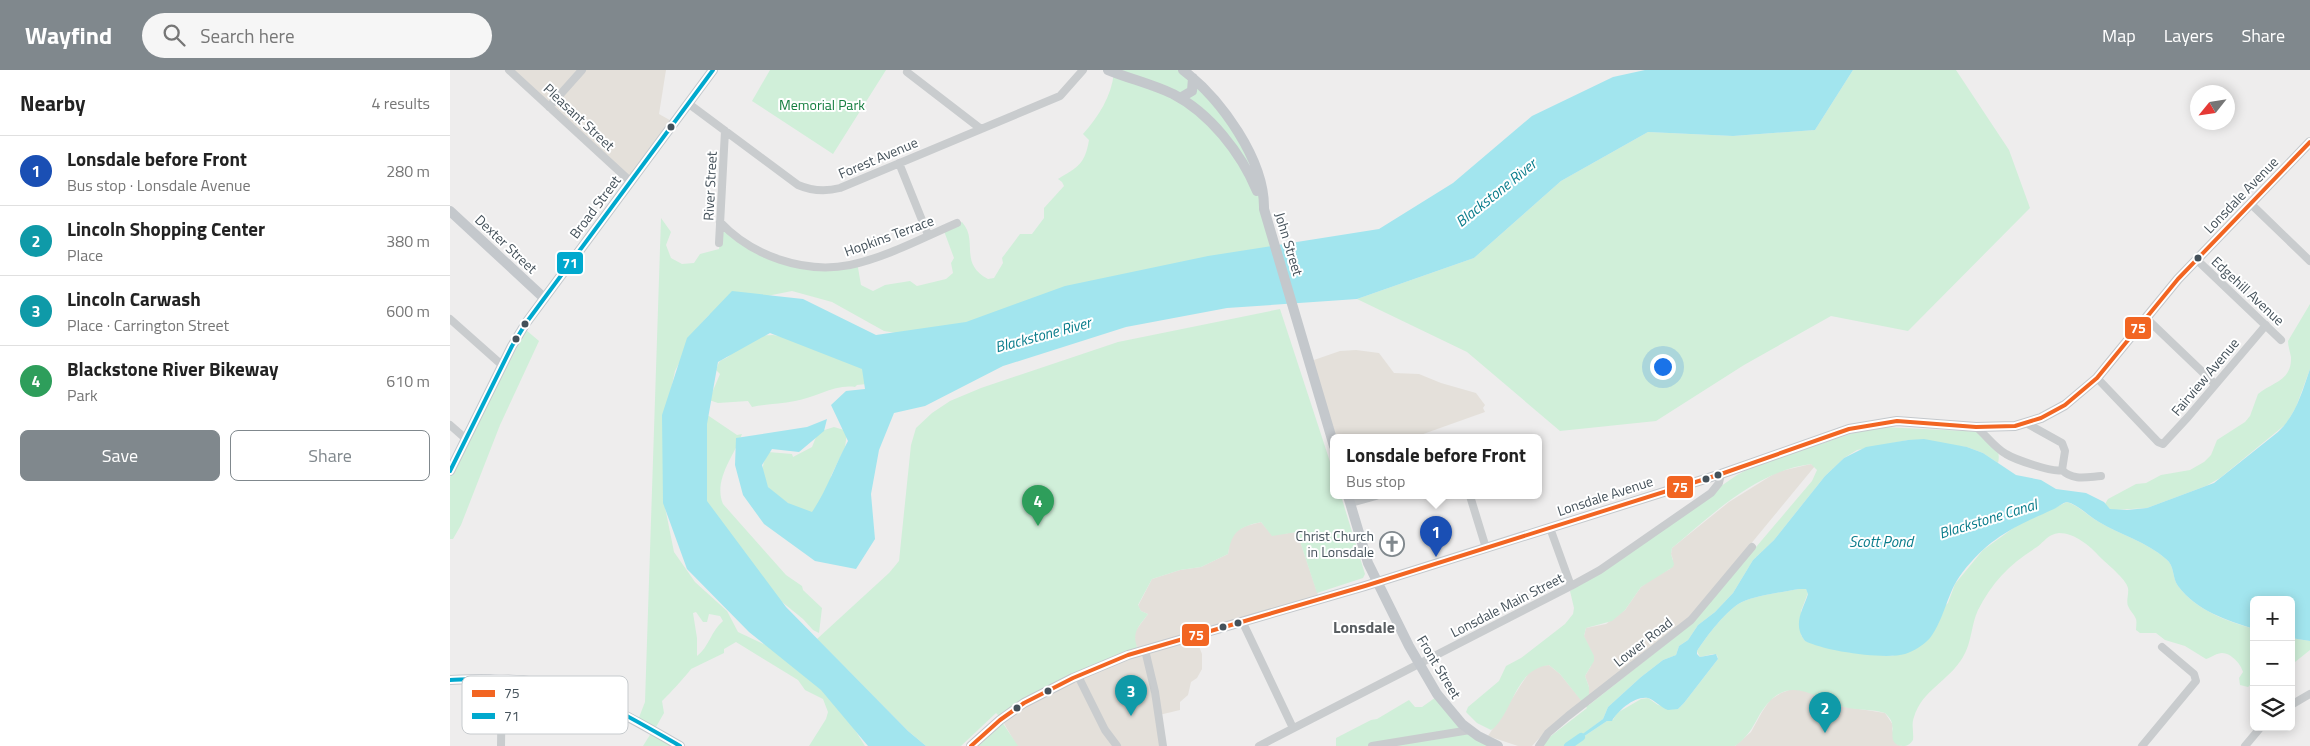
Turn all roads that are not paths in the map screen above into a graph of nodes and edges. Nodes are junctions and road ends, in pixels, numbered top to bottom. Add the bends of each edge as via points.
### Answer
1 (509, 70) edge
2 (582, 70) edge
3 (713, 70) edge
4 (1083, 70) edge
5 (1108, 70) edge
6 (1183, 70) edge
7 (907, 72) dead end
8 (1193, 78) junction
9 (1180, 98) junction
10 (689, 104) junction
11 (549, 107) junction
12 (981, 129) junction
13 (725, 130) junction
14 (1241, 138) junction
15 (1226, 140) junction
16 (2308, 147) edge
17 (899, 163) junction
18 (631, 182) junction
19 (2252, 205) junction
20 (1264, 209) junction
21 (450, 211) edge
22 (720, 222) junction
23 (957, 223) dead end
24 (928, 235) junction
25 (720, 243) dead end
26 (2197, 260) junction
27 (2310, 261) edge
28 (544, 298) junction
29 (450, 318) edge
30 (2146, 318) junction
31 (2266, 325) junction
32 (2282, 340) dead end
33 (502, 366) junction
34 (2097, 378) junction
35 (2216, 384) junction
36 (2026, 423) junction
37 (450, 425) edge
38 (1976, 427) junction
39 (1331, 434) edge
40 (466, 439) junction
41 (2062, 470) junction
42 (450, 471) edge
43 (1721, 474) junction
44 (2101, 476) dead end
45 (1471, 499) edge
46 (1350, 500) edge
47 (1550, 528) junction
48 (1752, 547) dead end
49 (1486, 548) junction
50 (1378, 582) junction
51 (1572, 586) junction
52 (1243, 623) junction
53 (2162, 647) dead end
54 (1145, 650) junction
55 (1419, 664) junction
56 (1078, 676) junction
57 (2310, 694) edge
58 (2295, 703) edge
59 (628, 717) edge
60 (1293, 728) junction
61 (1470, 730) junction
62 (2257, 731) edge
63 (2147, 744) edge
64 (680, 746) edge
65 (971, 746) edge
66 (1117, 746) edge
67 (1162, 746) edge
68 (1259, 746) edge
69 (1372, 746) edge
70 (1498, 746) edge
71 (1539, 746) edge
72 (2244, 746) edge

1 - 11 street, Pleasant Street
2 - 11 street
3 - 10 main road, Broad Street
4 - 12 street, Forest Avenue via 1060,96
5 - 9 main road
6 - 8 main road, John Street
7 - 12 street
8 - 9 main road via 1192,91
8 - 14 main road, John Street via 1221,106
9 - 15 main road
10 - 13 street, Forest Avenue
10 - 18 main road, Broad Street
11 - 18 street, Pleasant Street
12 - 17 street, Forest Avenue
13 - 17 street, Forest Avenue via 794,182 810,190 840,188
13 - 22 street, River Street
14 - 15 main road
14 - 20 main road, John Street via 1258,176
15 - 20 main road via 1252,180
16 - 19 main road, Lonsdale Avenue
17 - 24 street
18 - 28 main road, Broad Street
19 - 26 main road, Lonsdale Avenue
19 - 27 street
20 - 39 main road, John Street
21 - 28 main road, Dexter Street
22 - 24 street, Hopkins Terrace via 771,257 819,267 857,263
22 - 25 street, River Street
23 - 24 street, Hopkins Terrace
26 - 30 main road, Lonsdale Avenue
26 - 31 street, Edgehill Avenue
28 - 33 main road, Broad Street
29 - 33 street
30 - 34 main road, Lonsdale Avenue
30 - 35 street
31 - 32 street, Edgehill Avenue
31 - 35 street, Fairview Avenue
33 - 40 main road, Broad Street
34 - 35 street, Fairview Avenue via 2162,444
34 - 36 main road, Lonsdale Avenue via 2065,405
36 - 38 main road, Lonsdale Avenue
36 - 41 street via 2062,443 2065,452
37 - 40 street
38 - 41 street via 2004,453 2046,469
38 - 43 main road, Lonsdale Avenue via 1907,421 1865,425
40 - 42 main road, Broad Street
41 - 44 street via 2067,476 2078,478
43 - 47 main road, Lonsdale Avenue
43 - 51 street, Lonsdale Main Street via 1712,493
45 - 49 street
46 - 50 main road via 1368,563
47 - 49 main road, Lonsdale Avenue
47 - 51 street
48 - 71 street, Lower Road via 1691,620 1548,732
49 - 50 main road, Lonsdale Avenue
50 - 52 main road, Lonsdale Avenue
50 - 55 main road, Front Street
51 - 55 street, Lonsdale Main Street
52 - 54 main road, Lonsdale Avenue
52 - 60 street
53 - 63 street via 2197,678
54 - 56 main road, Lonsdale Avenue
54 - 67 street via 1155,692
55 - 60 street, Lonsdale Main Street
55 - 61 main road, Front Street via 1444,704
56 - 65 main road, Lonsdale Avenue via 1012,711
56 - 66 street via 1105,730
57 - 58 street
59 - 64 main road
60 - 68 street, Lonsdale Main Street
61 - 69 street
61 - 70 main road, Front Street
62 - 72 street

